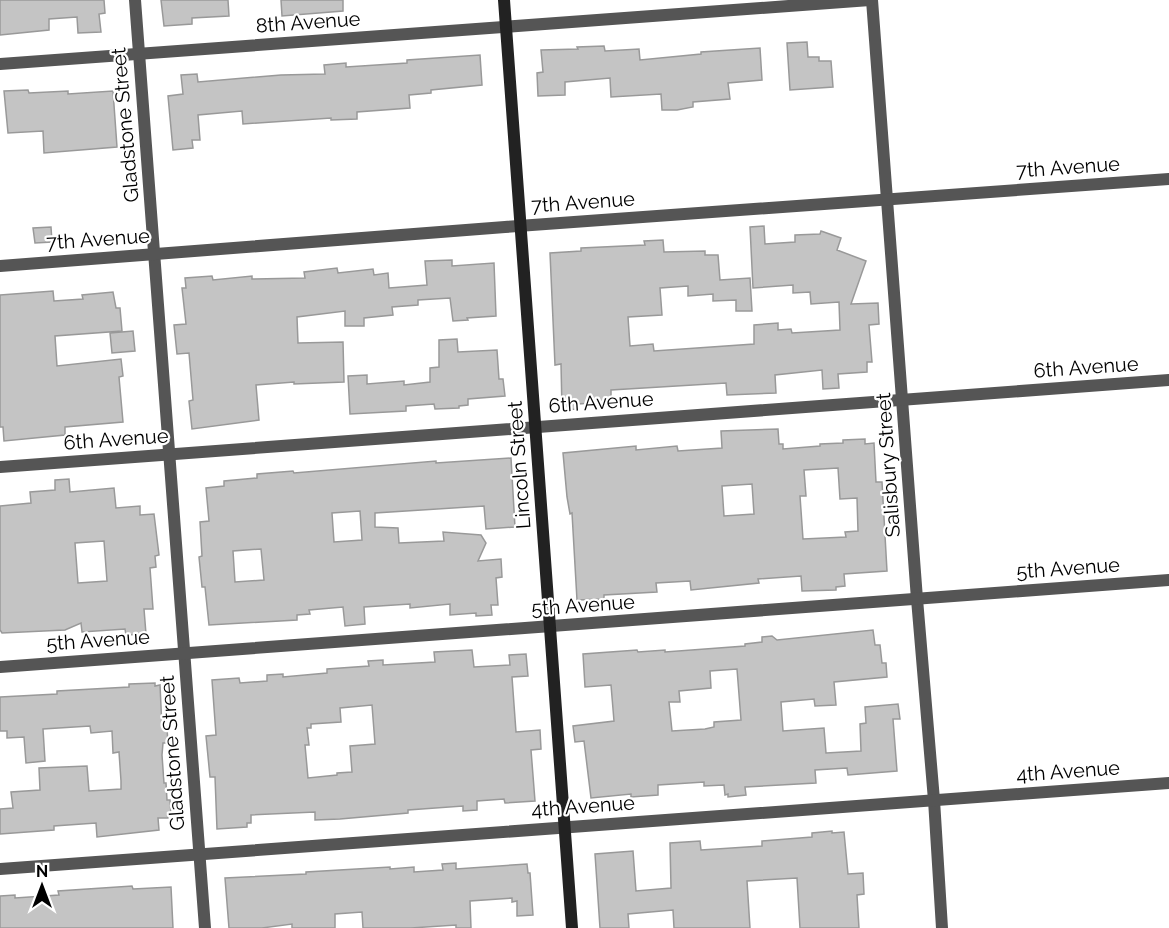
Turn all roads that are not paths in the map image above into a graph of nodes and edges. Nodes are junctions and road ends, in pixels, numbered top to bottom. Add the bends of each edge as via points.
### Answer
1 (135, 0) edge
2 (504, 0) edge
3 (871, 0) edge
4 (506, 27) junction
5 (139, 54) junction
6 (0, 64) edge
7 (1169, 179) edge
8 (888, 200) junction
9 (521, 226) junction
10 (156, 255) junction
11 (0, 266) edge
12 (1169, 380) edge
13 (903, 400) junction
14 (536, 426) junction
15 (169, 454) junction
16 (0, 467) edge
17 (1169, 580) edge
18 (917, 599) junction
19 (550, 627) junction
20 (184, 654) junction
21 (0, 667) edge
22 (1169, 783) edge
23 (934, 800) junction
24 (564, 827) junction
25 (199, 854) junction
26 (0, 869) edge
27 (205, 928) edge
28 (572, 928) edge
29 (942, 928) edge

1 - 5 street, Gladstone Street
2 - 4 street, Lincoln Street
3 - 4 street, 8th Avenue
3 - 8 street, Salisbury Street
4 - 5 street, 8th Avenue
4 - 9 street, Lincoln Street
5 - 6 street, 8th Avenue
5 - 10 street, Gladstone Street
7 - 8 street, 7th Avenue
8 - 9 street, 7th Avenue
8 - 13 street, Salisbury Street
9 - 10 street, 7th Avenue
9 - 14 street, Lincoln Street
10 - 11 street, 7th Avenue
10 - 15 street, Gladstone Street
12 - 13 street, 6th Avenue
13 - 14 street, 6th Avenue
13 - 18 street, Salisbury Street
14 - 15 street, 6th Avenue
14 - 19 street, Lincoln Street
15 - 16 street, 6th Avenue
15 - 20 street, Gladstone Street
17 - 18 street, 5th Avenue
18 - 19 street, 5th Avenue
18 - 23 street, Salisbury Street
19 - 20 street, 5th Avenue
19 - 24 street, Lincoln Street
20 - 21 street, 5th Avenue
20 - 25 street, Gladstone Street
22 - 23 street, 4th Avenue
23 - 24 street, 4th Avenue
23 - 29 street, Salisbury Street
24 - 25 street, 4th Avenue
24 - 28 street, Lincoln Street
25 - 26 street, 4th Avenue
25 - 27 street, Gladstone Street

